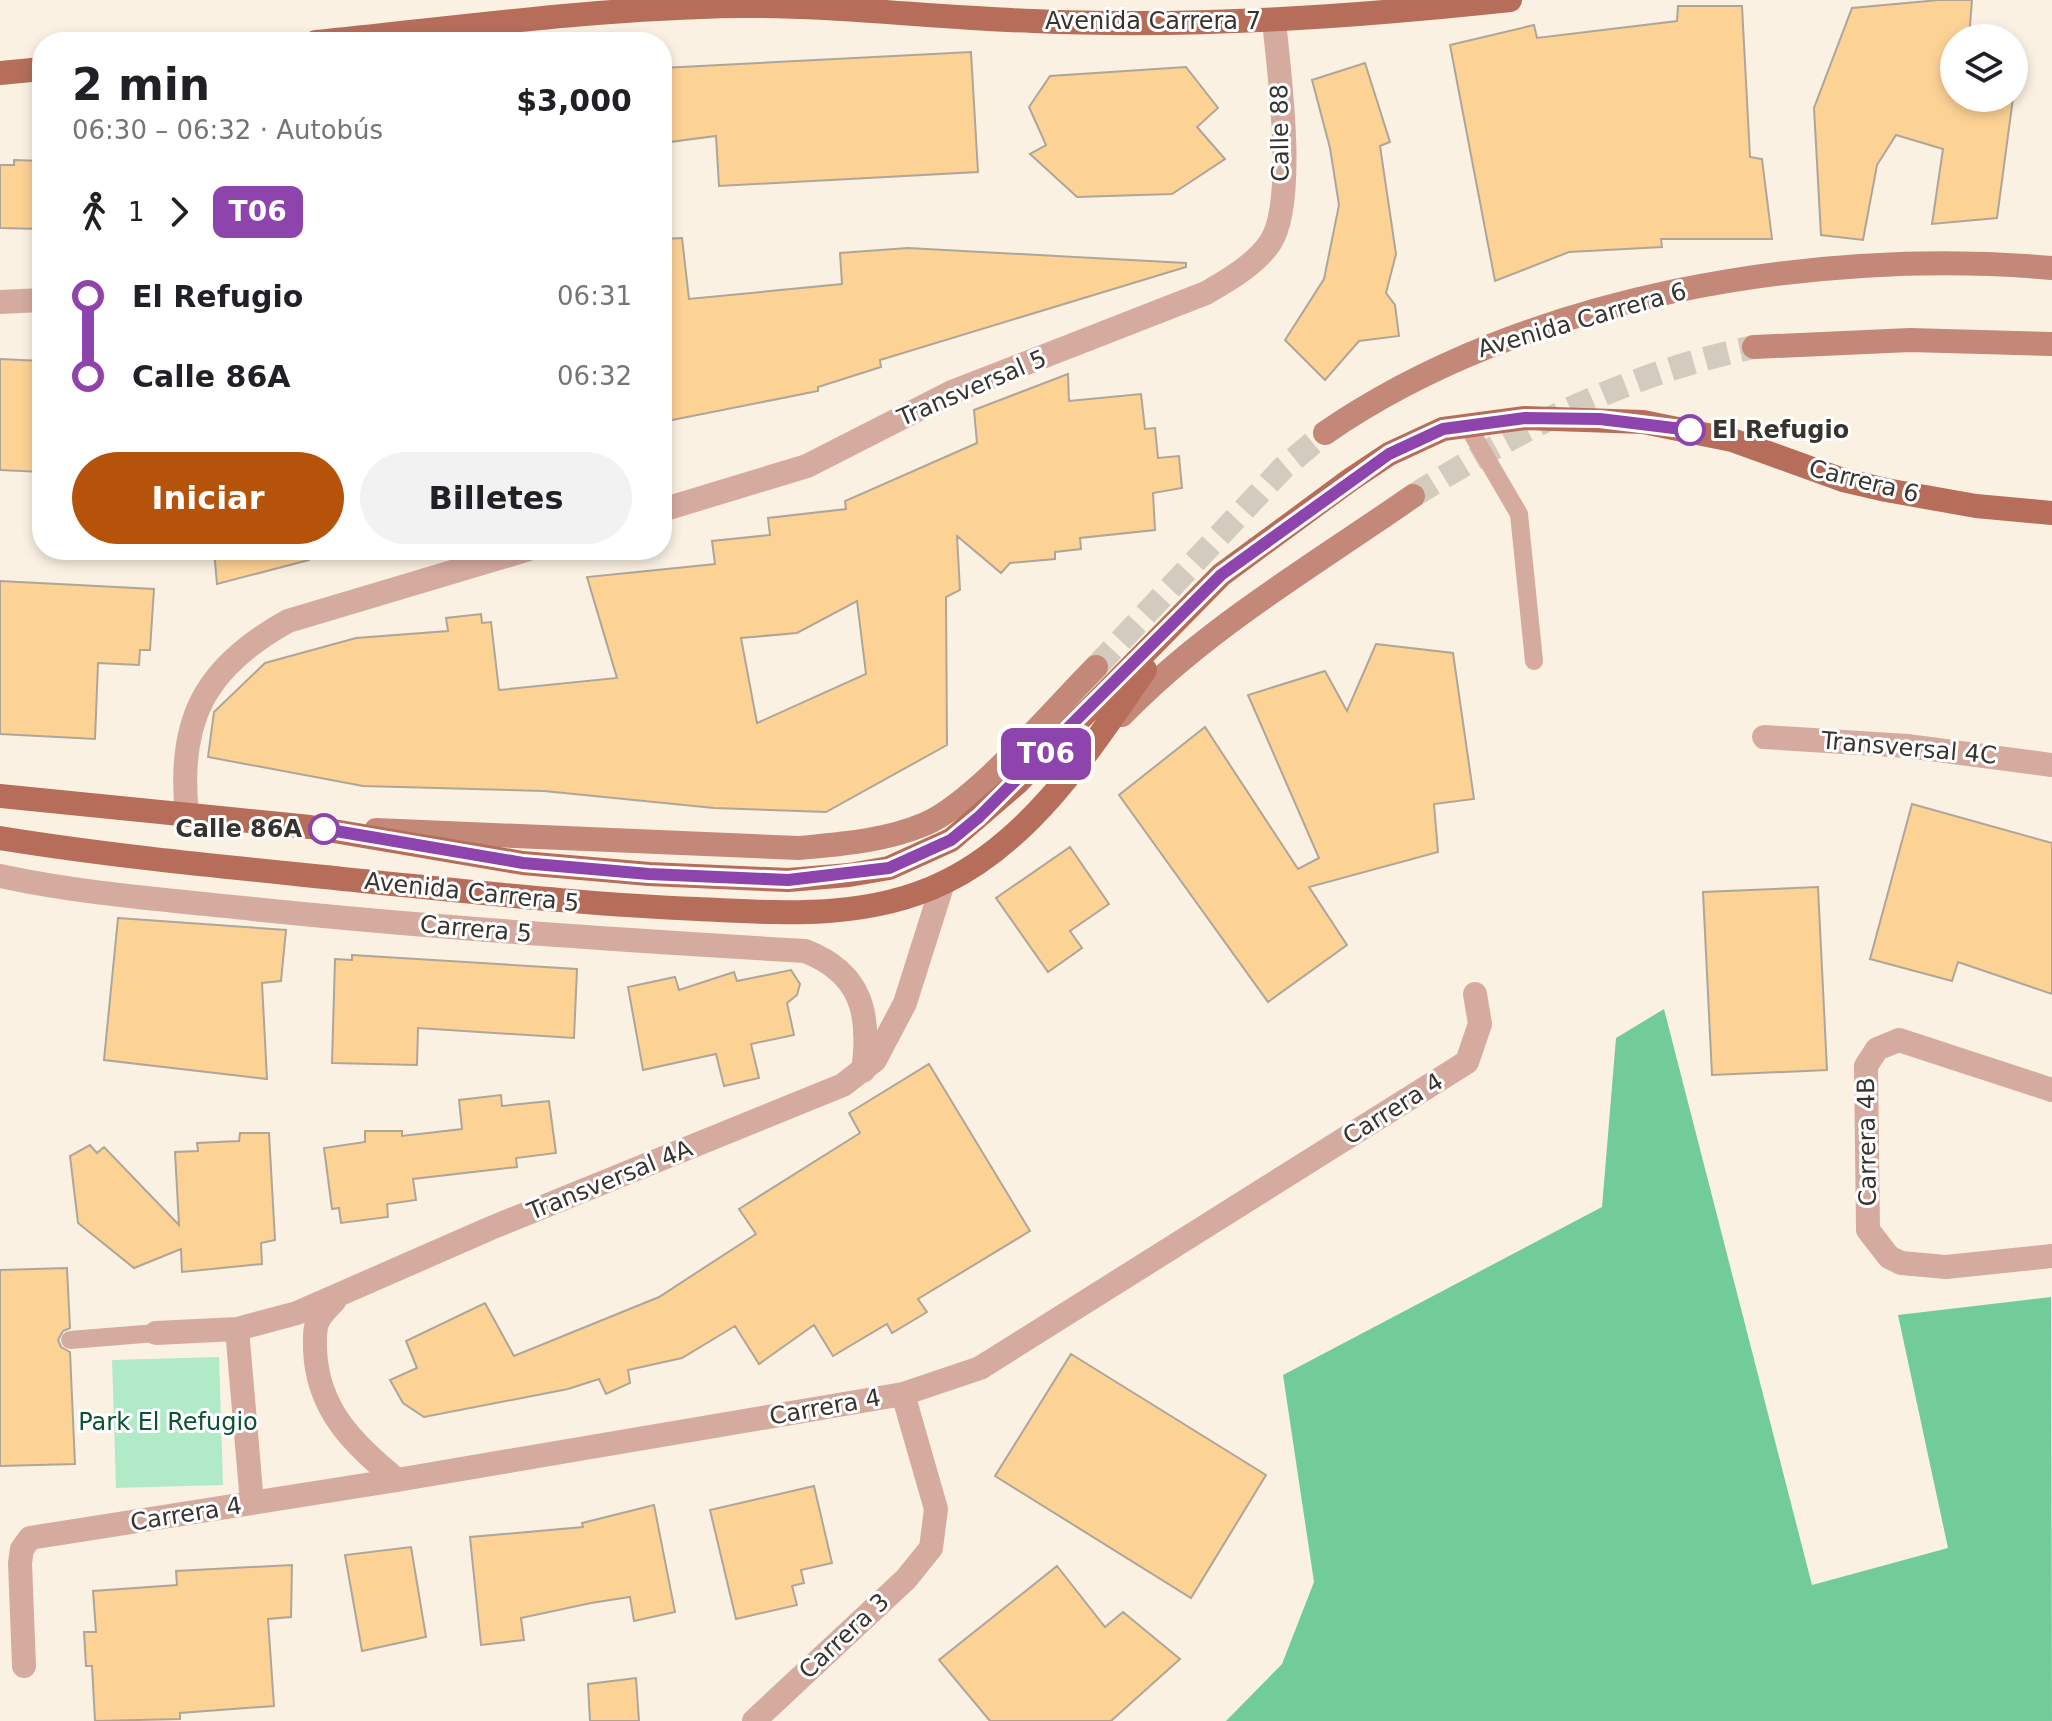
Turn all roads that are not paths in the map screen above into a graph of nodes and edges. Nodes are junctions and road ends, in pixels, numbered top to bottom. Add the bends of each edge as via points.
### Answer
1 (1510, 0) edge
2 (1274, 21) junction
3 (418, 32) edge
4 (32, 70) edge
5 (0, 73) edge
6 (1270, 243) joint
7 (2052, 268) edge
8 (32, 300) edge
9 (0, 302) edge
10 (2052, 344) edge
11 (1754, 347) tunnel mouth
12 (1467, 425) junction
13 (1325, 433) tunnel mouth
14 (1413, 496) tunnel mouth
15 (672, 507) edge
16 (2052, 513) edge
17 (492, 560) edge
18 (1181, 619) junction
19 (1534, 661) dead end
20 (1096, 667) tunnel mouth
21 (1764, 737) dead end
22 (1093, 746) junction
23 (2052, 765) edge
24 (0, 796) edge
25 (187, 814) junction
26 (310, 827) junction
27 (0, 838) edge
28 (0, 876) edge
29 (943, 883) junction
30 (1475, 994) dead end
31 (863, 1071) junction
32 (2052, 1090) edge
33 (2052, 1256) edge
34 (337, 1298) junction
35 (237, 1329) junction
36 (156, 1333) joint
37 (70, 1340) dead end
38 (903, 1394) junction
39 (397, 1480) junction
40 (252, 1503) junction
41 (24, 1666) dead end
42 (754, 1721) edge

1 - 2 main road, Avenida Carrera 7
2 - 3 main road, Avenida Carrera 7 via 1034,22 739,6 652,9
2 - 6 street, Calle 88 via 1286,167
4 - 5 main road
6 - 15 street, Transversal 5 via 1206,293 952,392 807,466
7 - 13 main road, Avenida Carrera 6 via 1878,266 1712,284 1635,300 1482,347 1377,397
8 - 9 street
10 - 11 main road via 1910,340
12 - 16 main road, Carrera 6 via 1567,417 1643,422 1732,440 1886,490
12 - 18 main road, Carrera 6 via 1416,440 1350,480 1221,575
12 - 19 lane via 1519,514
14 - 22 main road via 1177,664
17 - 25 street via 288,621 230,659 190,726 183,774
18 - 22 main road
18 - 26 main road, Carrera 6 via 979,817 951,840 889,868 788,880 649,874 523,863
20 - 26 main road via 969,793 928,823 852,843 799,848
21 - 23 street, Transversal 4C via 1907,746
22 - 29 main road via 1021,825 968,870
24 - 25 main road
25 - 26 main road
27 - 29 main road, Avenida Carrera 5 via 589,904 832,913 878,905
28 - 31 street, Carrera 5 via 126,896 313,915 805,951 831,961 850,980 861,1002
29 - 31 street, Transversal 4A via 905,1003 875,1060
30 - 38 street, Carrera 4 via 1480,1024 1467,1062 980,1368
31 - 34 street, Transversal 4A via 819,1097 491,1228
32 - 33 street, Carrera 4B via 1899,1040 1877,1049 1866,1066 1868,1230 1877,1245 1901,1263 1922,1267
34 - 35 street, Transversal 4A
34 - 39 street via 317,1321 316,1366 324,1397 338,1425 359,1449
35 - 36 street, Transversal 4A
35 - 40 street
36 - 37 lane
38 - 39 street, Carrera 4
38 - 42 street, Carrera 3 via 936,1509 931,1548 906,1579
39 - 40 street, Carrera 4
40 - 41 street, Carrera 4 via 30,1538 20,1563

